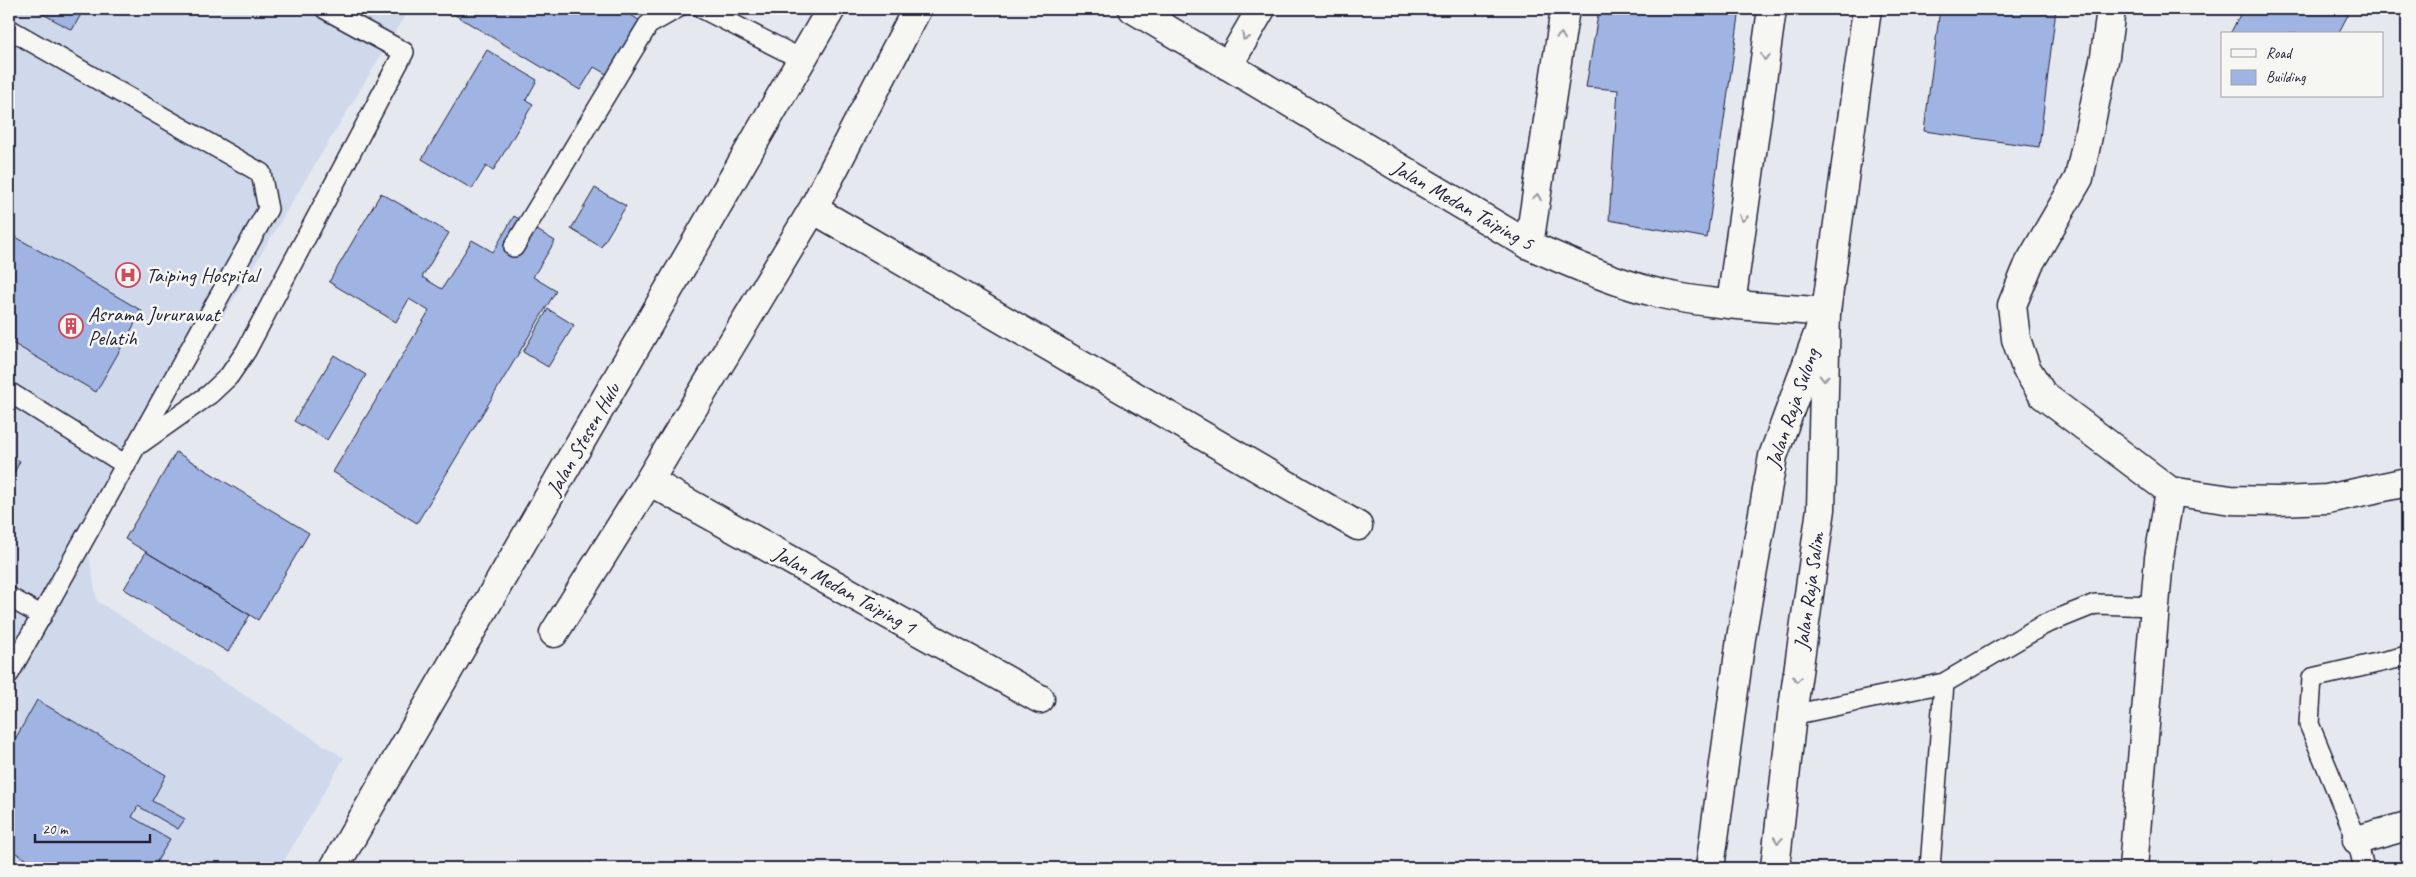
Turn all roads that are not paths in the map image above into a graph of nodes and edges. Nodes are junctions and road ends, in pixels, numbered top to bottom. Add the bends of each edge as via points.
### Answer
1 (325, 9) edge
2 (676, 9) edge
3 (704, 9) edge
4 (831, 9) edge
5 (918, 9) edge
6 (1132, 9) edge
7 (1261, 9) edge
8 (1565, 9) edge
9 (1772, 9) edge
10 (1867, 9) edge
11 (2111, 9) edge
12 (9, 29) edge
13 (803, 60) junction
14 (1228, 66) junction
15 (813, 209) junction
16 (1529, 245) junction
17 (514, 247) dead end
18 (1731, 304) junction
19 (1826, 312) junction
20 (9, 392) edge
21 (136, 446) junction
22 (126, 465) junction
23 (649, 481) junction
24 (2407, 482) edge
25 (2170, 491) junction
26 (1358, 526) dead end
27 (9, 597) edge
28 (2155, 606) junction
29 (42, 616) junction
30 (554, 632) dead end
31 (2407, 656) edge
32 (9, 674) edge
33 (1944, 683) junction
34 (1040, 699) dead end
35 (1792, 715) junction
36 (2407, 826) edge
37 (2357, 840) junction
38 (334, 868) edge
39 (1710, 868) edge
40 (1775, 868) edge
41 (1930, 868) edge
42 (2132, 868) edge
43 (2364, 868) edge

1 - 21 lane via 404,52 246,351 229,376 210,394
2 - 17 lane via 648,25
3 - 13 lane
4 - 13 street, Jalan Stesen Hulu
5 - 15 street
6 - 14 street, Jalan Medan Taiping 5
7 -> 14 street
16 -> 8 street
9 -> 18 street
10 - 19 street, Jalan Raja Sulong
11 - 25 street via 2105,56 2079,178 2029,264 2012,306 2016,339 2026,368 2043,395
12 - 21 lane via 261,173 268,209
13 - 38 street, Jalan Stesen Hulu
14 - 16 street, Jalan Medan Taiping 5
15 - 23 street
15 - 26 street
16 - 18 street, Jalan Medan Taiping 5 via 1596,275 1663,294
18 - 19 street, Jalan Medan Taiping 5
19 -> 35 street, Jalan Raja Salim via 1821,509
19 - 39 street, Jalan Raja Sulong via 1773,456 1740,638
20 - 22 lane
21 - 22 lane
22 - 29 lane
23 - 30 street
23 - 34 street, Jalan Medan Taiping 1
24 - 25 street via 2327,499 2231,500
25 - 28 street
27 - 29 lane
28 - 33 lane via 2096,604 2043,625
28 - 42 street
29 - 32 lane
31 - 37 lane via 2312,678 2309,724
33 - 35 lane
33 - 41 lane
35 -> 40 street, Jalan Raja Salim
36 - 37 street
37 - 43 lane

